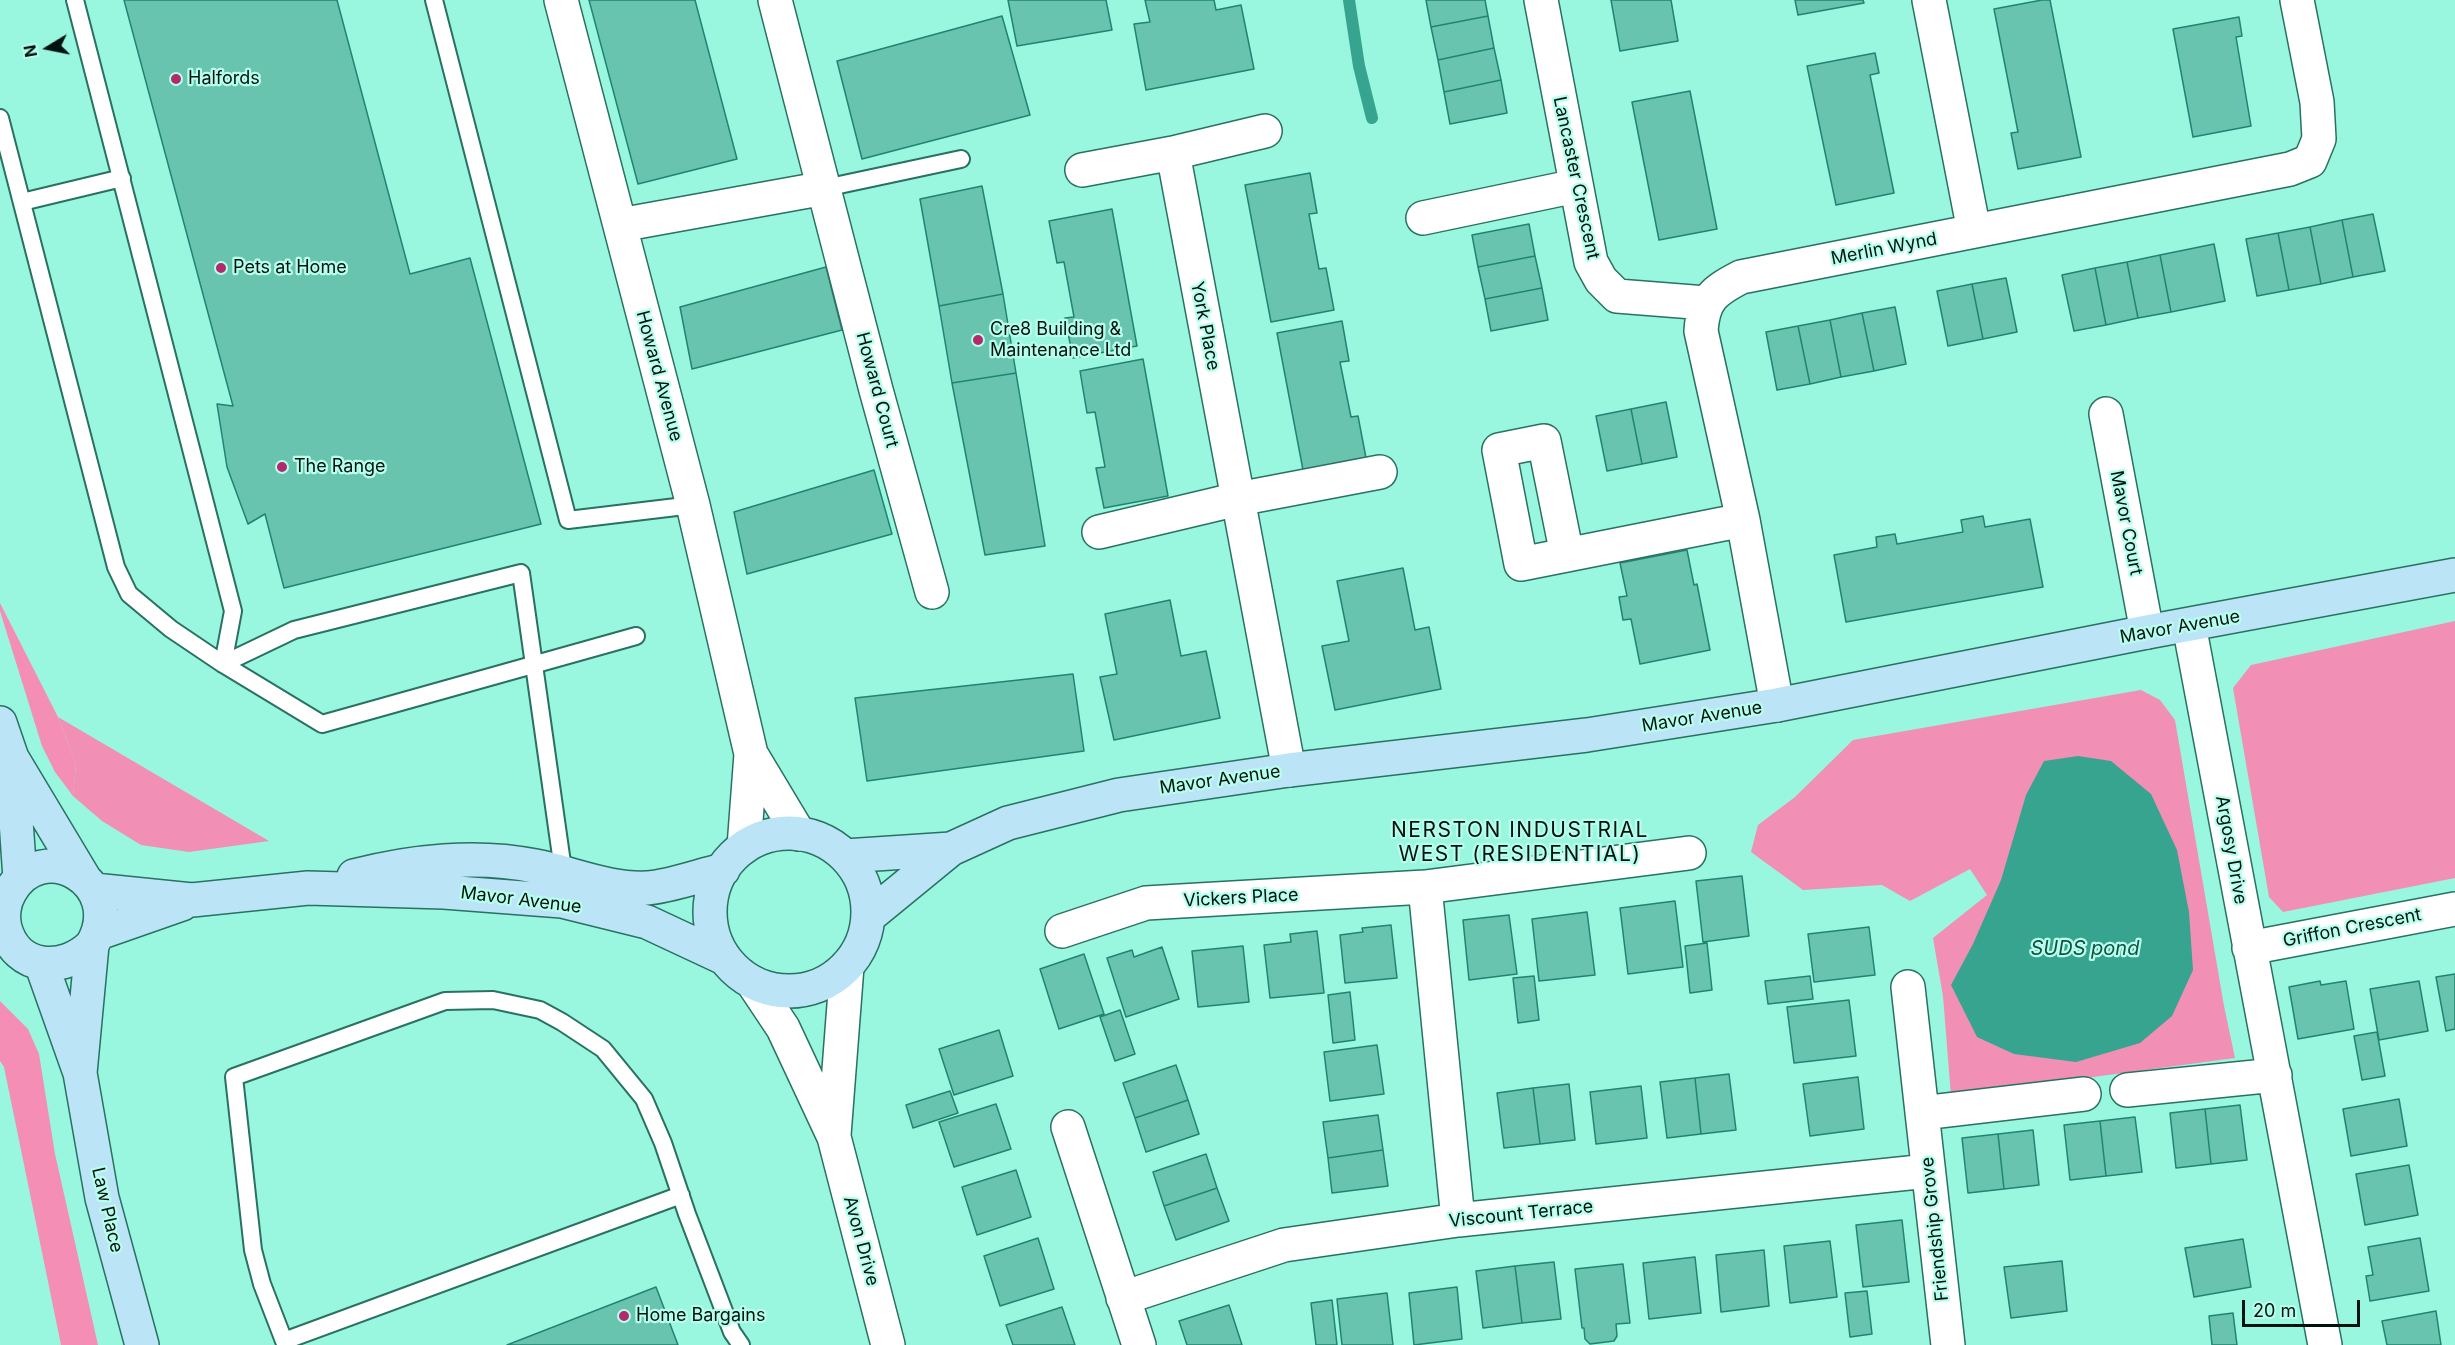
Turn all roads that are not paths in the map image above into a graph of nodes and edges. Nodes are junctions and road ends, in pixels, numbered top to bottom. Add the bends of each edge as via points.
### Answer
1 (75, 0) edge
2 (434, 0) edge
3 (561, 0) edge
4 (775, 0) edge
5 (1541, 0) edge
6 (1929, 0) edge
7 (2297, 0) edge
8 (0, 118) edge
9 (1265, 131) dead end
10 (1173, 153) junction
11 (961, 159) dead end
12 (1082, 170) dead end
13 (122, 178) junction
14 (1576, 186) junction
15 (825, 188) junction
16 (22, 202) junction
17 (1423, 218) dead end
18 (620, 225) junction
19 (1974, 231) junction
20 (1706, 303) junction
21 (2106, 414) dead end
22 (1380, 472) dead end
23 (1238, 499) junction
24 (693, 505) junction
25 (1743, 520) junction
26 (1099, 532) dead end
27 (1567, 555) dead end
28 (2455, 575) edge
29 (932, 592) dead end
30 (2189, 626) junction
31 (2147, 632) junction
32 (636, 636) dead end
33 (535, 663) junction
34 (223, 664) junction
35 (1777, 705) junction
36 (0, 723) edge
37 (751, 754) junction
38 (12, 758) junction
39 (1289, 770) junction
40 (799, 834) junction
41 (951, 849) junction
42 (1689, 853) dead end
43 (845, 856) junction
44 (733, 858) junction
45 (89, 884) junction
46 (563, 887) junction
47 (1425, 887) junction
48 (9, 892) edge
49 (192, 900) junction
50 (2455, 909) edge
51 (868, 917) junction
52 (1062, 931) dead end
53 (95, 939) junction
54 (5, 940) edge
55 (2249, 948) junction
56 (724, 958) junction
57 (41, 963) junction
58 (847, 966) junction
59 (753, 983) junction
60 (1908, 987) dead end
61 (80, 1073) junction
62 (2275, 1075) junction
63 (2127, 1090) dead end
64 (2084, 1095) dead end
65 (1922, 1113) junction
66 (1068, 1127) dead end
67 (834, 1137) junction
68 (1928, 1171) junction
69 (681, 1195) junction
70 (1458, 1220) junction
71 (1123, 1298) junction
72 (885, 1344) edge
73 (142, 1345) edge
74 (741, 1345) edge
75 (1139, 1345) edge
76 (1948, 1345) edge
77 (2325, 1345) edge

1 - 13 lane
2 - 24 lane via 568,520
3 - 18 street, Howard Avenue
4 - 15 street, Howard Court
5 - 14 street, Lancaster Crescent
6 - 19 street
7 - 19 street, Merlin Wynd via 2317,102 2319,139 2310,161 2290,170
8 - 16 lane
9 - 10 street
10 - 12 street
10 - 23 street, York Place
11 - 15 lane
13 - 16 lane
13 - 34 lane via 233,611
14 - 17 street
14 - 20 street, Lancaster Crescent via 1591,262 1617,296
15 - 18 street
15 - 29 street, Howard Court
16 - 34 lane via 116,567 129,594
18 - 24 street, Howard Avenue
19 - 20 street, Merlin Wynd via 1742,278 1719,289
20 - 25 street via 1701,331
21 - 31 street, Mavor Court
22 - 23 street
23 - 26 street
23 - 39 street, York Place
24 - 37 street, Howard Avenue
25 - 27 street
25 - 35 street
28 - 30 street, Mavor Avenue
30 - 31 street, Mavor Avenue
30 - 55 street, Argosy Drive
31 - 35 street, Mavor Avenue
32 - 33 lane
33 - 34 lane via 322,724
33 - 34 lane via 521,573 294,630
33 - 46 lane
35 - 39 street, Mavor Avenue via 1587,735
36 - 38 street
37 - 40 street, Howard Avenue
37 - 44 street, Howard Avenue
38 - 45 street
38 - 48 street
39 - 41 street, Mavor Avenue via 1119,795 1008,823
40 - 43 street via 824,841
40 - 44 street via 761,838
41 - 43 street, Mavor Avenue
41 - 51 street, Mavor Avenue
42 - 47 street, Vickers Place
43 - 51 street via 859,874
44 - 46 street, Mavor Avenue via 649,888
44 - 56 street via 713,891 710,914 714,937
45 - 48 street via 72,870 45,867 32,871
45 - 49 street, Mavor Avenue
45 - 53 street via 100,904
46 - 49 street, Mavor Avenue via 534,865 486,860 430,862 373,871 308,888
46 - 56 street, Mavor Avenue
47 - 52 street, Vickers Place via 1146,903
47 - 70 street
48 - 54 street via 4,912
49 - 53 street, Mavor Avenue
50 - 55 street, Griffon Crescent
51 - 58 street via 862,943
53 - 57 street via 82,955 69,962
53 - 61 street, Law Place
54 - 57 street
55 - 62 street, Argosy Drive
56 - 59 street
57 - 61 street, Law Place
58 - 59 street via 827,982 803,990 777,991
58 - 67 street, Avon Drive
59 - 67 street, Avon Drive via 783,1028
60 - 65 street, Friendship Grove
61 - 73 street, Law Place via 102,1198
62 - 63 street
62 - 77 street, Argosy Drive
64 - 65 street
65 - 68 street, Friendship Grove
66 - 71 street
67 - 72 street, Avon Drive
68 - 70 street, Viscount Terrace
68 - 76 street, Friendship Grove
69 - 69 lane via 644,1099 603,1049 540,1010 493,1000 445,1001 234,1077 253,1250 284,1341
69 - 74 lane via 732,1332
70 - 71 street, Viscount Terrace via 1284,1245
71 - 75 street

